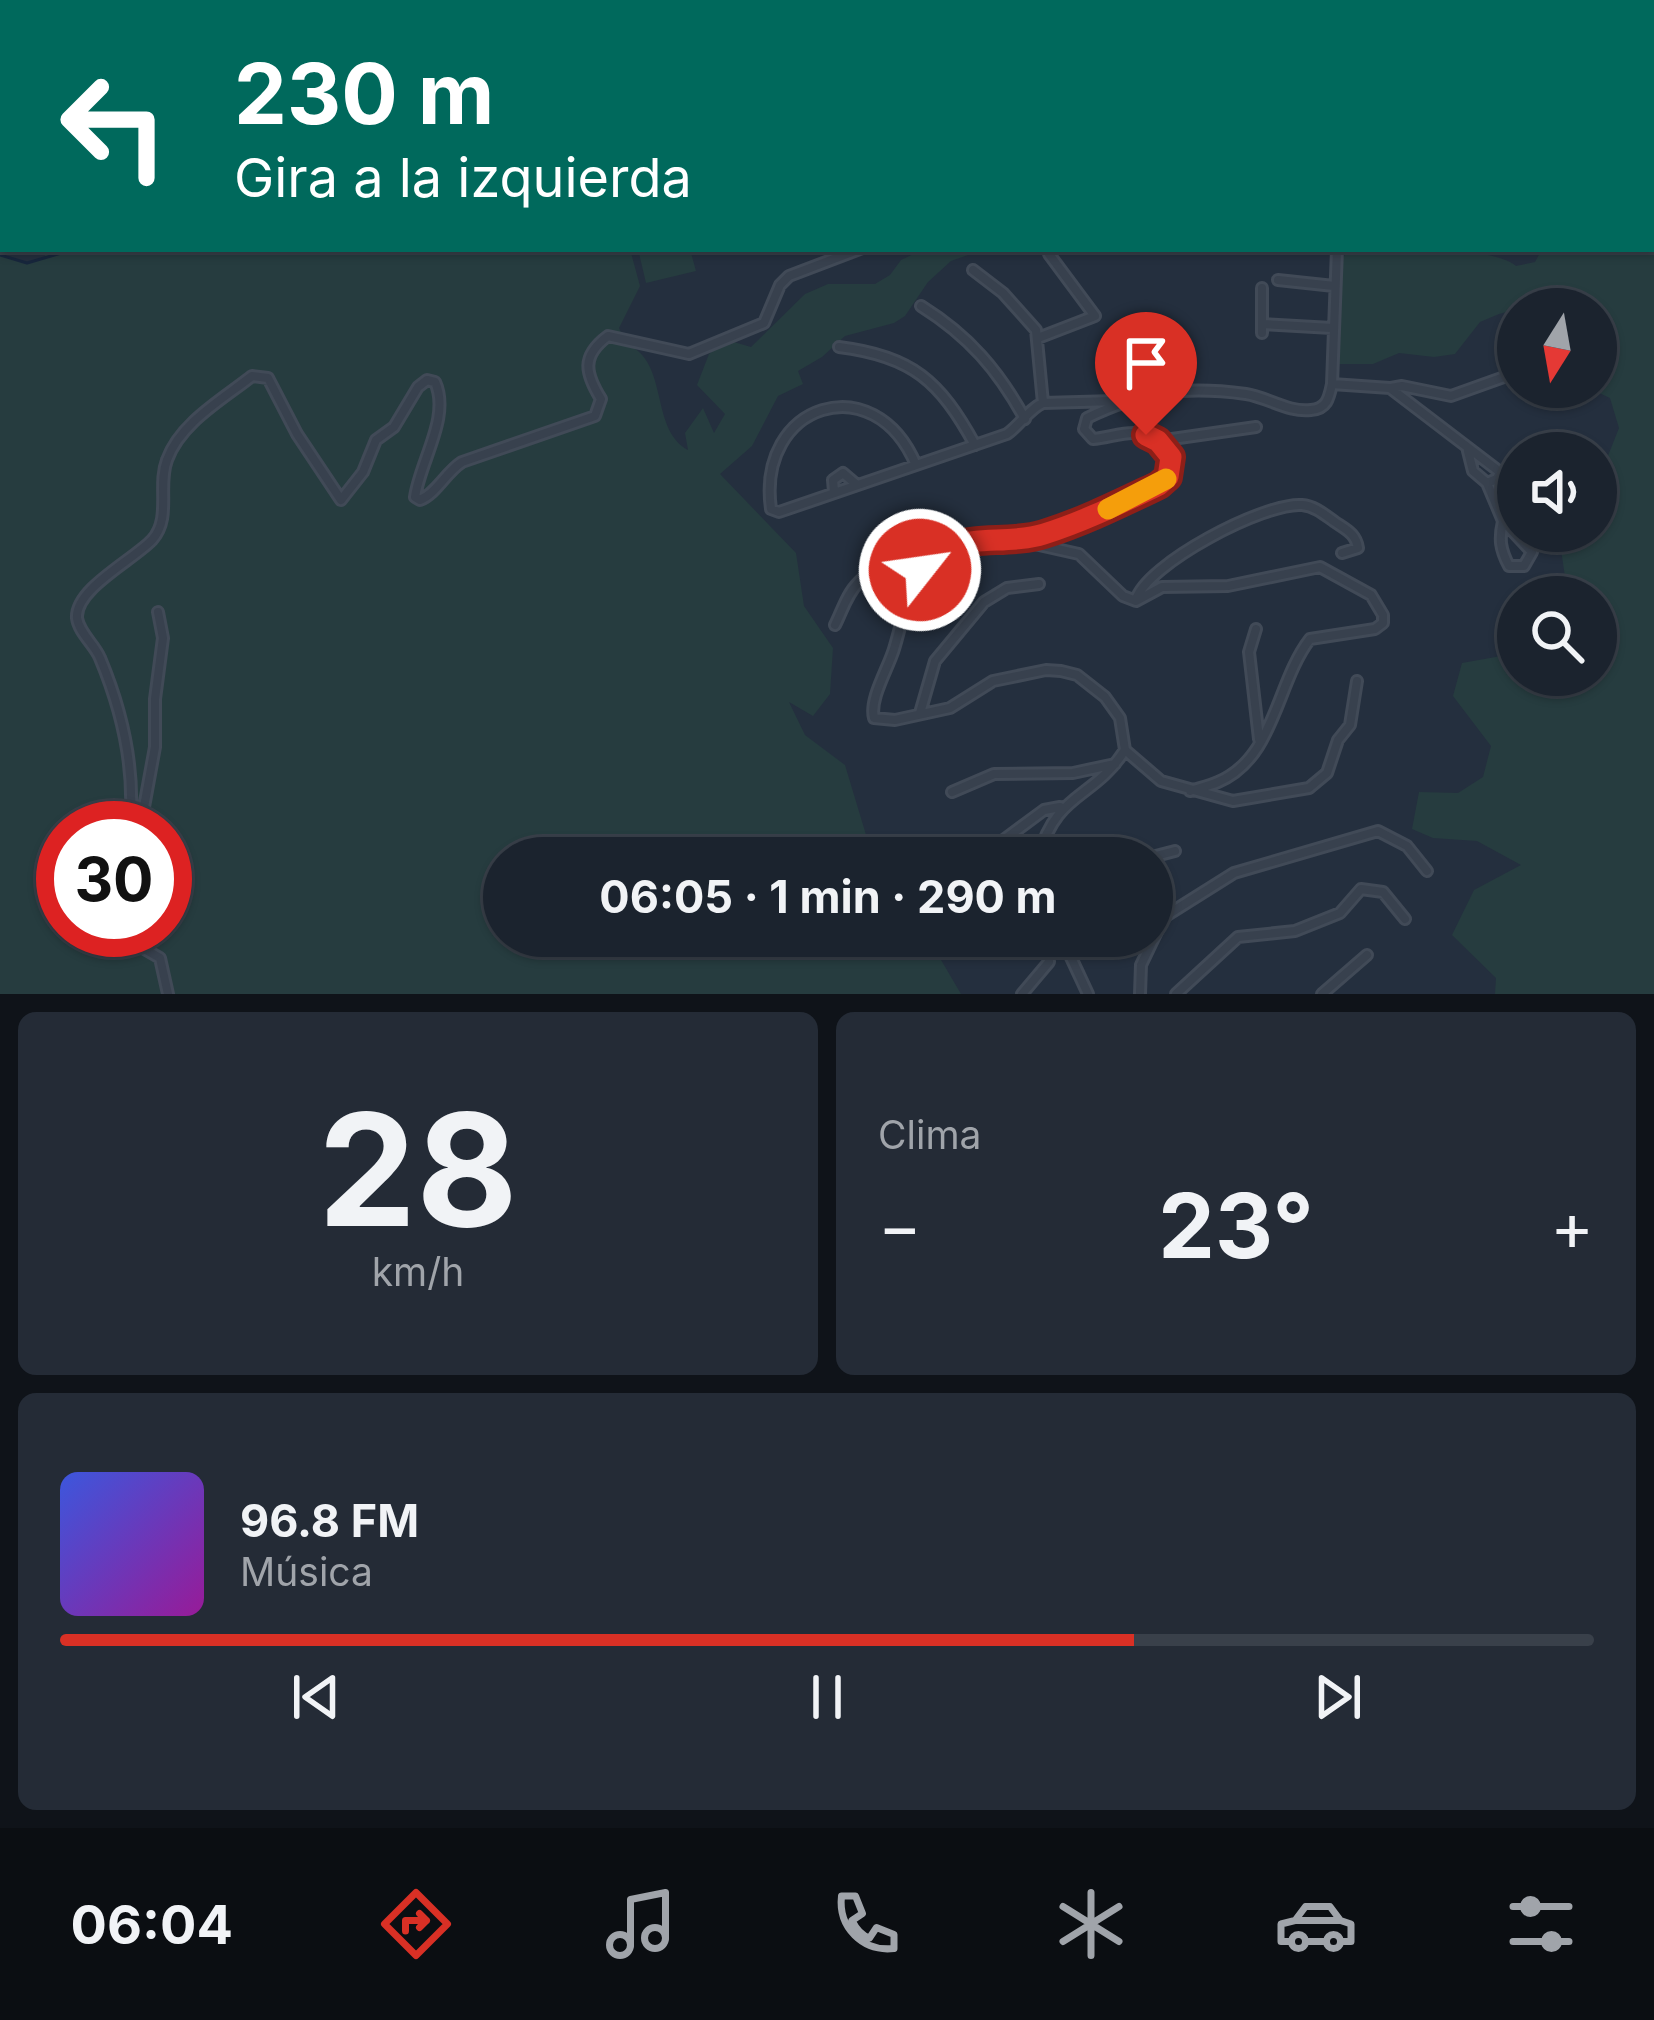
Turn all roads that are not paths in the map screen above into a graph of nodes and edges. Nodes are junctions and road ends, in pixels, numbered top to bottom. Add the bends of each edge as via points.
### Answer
1 (856, 252) edge
2 (1337, 252) edge
3 (1048, 254) dead end
4 (973, 270) dead end
5 (1278, 280) dead end
6 (1334, 286) junction
7 (1262, 288) dead end
8 (921, 306) dead end
9 (1332, 328) junction
10 (1038, 338) junction
11 (838, 347) dead end
12 (1497, 379) edge
13 (1332, 384) junction
14 (1390, 388) junction
15 (1124, 401) junction
16 (1043, 403) junction
17 (1026, 421) junction
18 (1256, 427) dead end
19 (1158, 441) junction
20 (975, 446) junction
21 (1468, 449) junction
22 (916, 465) junction
23 (1486, 483) junction
24 (857, 484) junction
25 (834, 492) junction
26 (1497, 508) edge
27 (1503, 521) joint
28 (1020, 541) junction
29 (937, 551) junction
30 (1342, 553) dead end
31 (1039, 584) dead end
32 (1136, 602) junction
33 (158, 612) dead end
34 (835, 625) dead end
35 (1256, 629) dead end
36 (1357, 681) dead end
37 (920, 713) junction
38 (1259, 747) junction
39 (1125, 750) junction
40 (1116, 764) junction
41 (1190, 791) junction
42 (952, 792) dead end
43 (131, 801) edge
44 (145, 801) edge
45 (1061, 807) junction
46 (1008, 837) edge
47 (1046, 837) edge
48 (1426, 871) dead end
49 (1405, 920) dead end
50 (1367, 955) dead end
51 (158, 957) edge
52 (1049, 957) edge
53 (1071, 957) edge
54 (168, 994) edge
55 (1022, 994) edge
56 (1088, 994) edge
57 (1140, 994) edge
58 (1176, 994) edge
59 (1322, 994) edge

1 - 43 street via 789,276 770,318 689,354 608,336 585,364 601,399 595,416 462,462 427,498 415,496 433,436 435,382 418,387 341,500 268,378 252,376 197,419 164,464 158,532 86,595 77,614 129,742
2 - 6 street
3 - 10 street via 1095,316
4 - 10 street via 1032,322
5 - 6 street
6 - 9 street
7 - 9 street via 1262,328
8 - 17 street via 982,353
9 - 13 street
10 - 16 street
11 - 20 street via 904,363 932,381
12 - 14 street via 1451,396
13 - 14 street
13 - 15 street via 1328,402 1309,411 1247,394 1153,392
14 - 21 street
15 - 16 street
15 - 19 street via 1102,425
16 - 17 street
17 - 20 street
18 - 19 street
19 - 28 street via 1172,466 1159,485
20 - 22 street
21 - 23 street
21 - 23 street via 1500,472
22 - 24 street
22 - 25 street via 896,428 878,415 833,407 792,426 767,485 779,512
23 - 26 street
24 - 25 street
24 - 25 street via 843,473 833,480
27 - 27 street via 1503,555 1509,566 1524,566 1532,552
28 - 29 street
28 - 32 street via 1079,554
29 - 34 street via 900,555 866,575
29 - 37 street via 920,570 872,706 884,722
30 - 32 street via 1358,548 1352,533 1314,508 1288,506 1186,552 1139,590
31 - 37 street via 1006,588 984,602 935,661
32 - 38 street via 1162,587 1228,586 1310,567 1331,569 1371,595 1383,623 1310,639
33 - 44 street via 163,638
35 - 38 street via 1249,652
36 - 41 street via 1353,718 1319,782 1243,801
37 - 39 street via 950,708 1010,675 1061,671 1106,698 1120,718
38 - 41 street via 1235,772
39 - 40 street
39 - 41 street via 1160,781
40 - 42 street via 994,775
40 - 45 street
45 - 46 street
45 - 47 street
48 - 57 street via 1408,846 1378,831 1234,873 1164,917 1141,965
49 - 58 street via 1383,892 1361,890 1340,914 1294,931 1238,937
50 - 59 street
51 - 54 street
52 - 55 street
53 - 56 street

